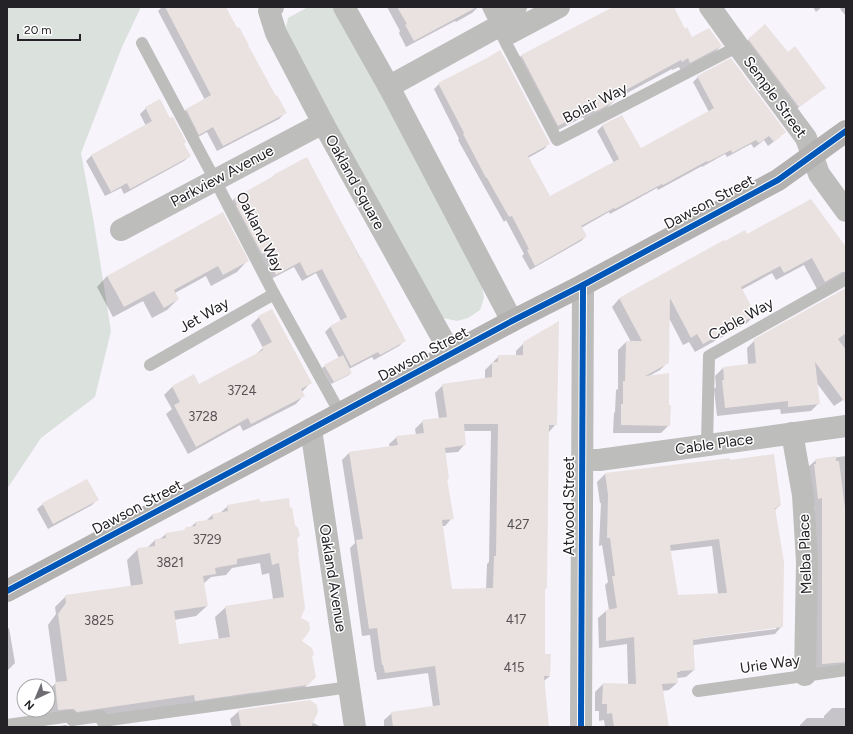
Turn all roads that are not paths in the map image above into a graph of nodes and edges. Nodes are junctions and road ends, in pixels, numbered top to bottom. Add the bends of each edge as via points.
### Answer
1 (273, 7) edge
2 (344, 7) edge
3 (488, 7) edge
4 (516, 7) edge
5 (559, 7) edge
6 (710, 7) edge
7 (497, 27) junction
8 (142, 43) dead end
9 (738, 46) junction
10 (389, 87) junction
11 (323, 123) junction
12 (846, 131) edge
13 (813, 156) junction
14 (216, 180) junction
15 (846, 211) edge
16 (121, 230) dead end
17 (846, 279) edge
18 (583, 284) junction
19 (274, 294) junction
20 (512, 320) junction
21 (451, 354) junction
22 (150, 364) dead end
23 (340, 413) junction
24 (846, 426) edge
25 (311, 429) junction
26 (792, 433) junction
27 (707, 445) junction
28 (583, 460) junction
29 (7, 591) edge
30 (846, 670) edge
31 (804, 675) junction
32 (350, 687) junction
33 (698, 691) dead end
34 (7, 726) edge
35 (355, 727) edge
36 (581, 727) edge

1 - 11 street, Oakland Square via 269,11 276,33
2 - 10 street
3 - 7 lane, Bolair Way
4 - 7 street via 501,15
5 - 7 street via 510,33
6 - 9 street, Semple Street
7 - 9 lane, Bolair Way via 557,140
7 - 10 street
8 - 14 lane, Oakland Way
9 - 13 street, Semple Street via 806,138
10 - 20 street
11 - 14 street, Parkview Avenue
11 - 21 street, Oakland Square
12 - 13 street, Dawson Street
13 - 15 street, Semple Street via 819,174
13 - 18 street, Dawson Street via 778,180
14 - 16 street, Parkview Avenue
14 - 19 lane, Oakland Way
17 - 27 lane, Cable Way via 709,356
18 - 20 street, Dawson Street
18 - 28 street, Atwood Street
19 - 22 lane, Jet Way
19 - 23 lane, Oakland Way
20 - 21 street, Dawson Street
21 - 23 street, Dawson Street
23 - 25 street, Dawson Street
24 - 26 street, Cable Place
25 - 29 street, Dawson Street
25 - 32 street, Oakland Avenue
26 - 27 street, Cable Place
26 - 31 street, Melba Place via 803,495 807,562
27 - 28 street, Cable Place
28 - 36 street, Atwood Street
30 - 31 lane, Urie Way
31 - 33 lane, Urie Way
32 - 34 lane via 102,722 100,716 72,720 71,716
32 - 35 street, Oakland Avenue

